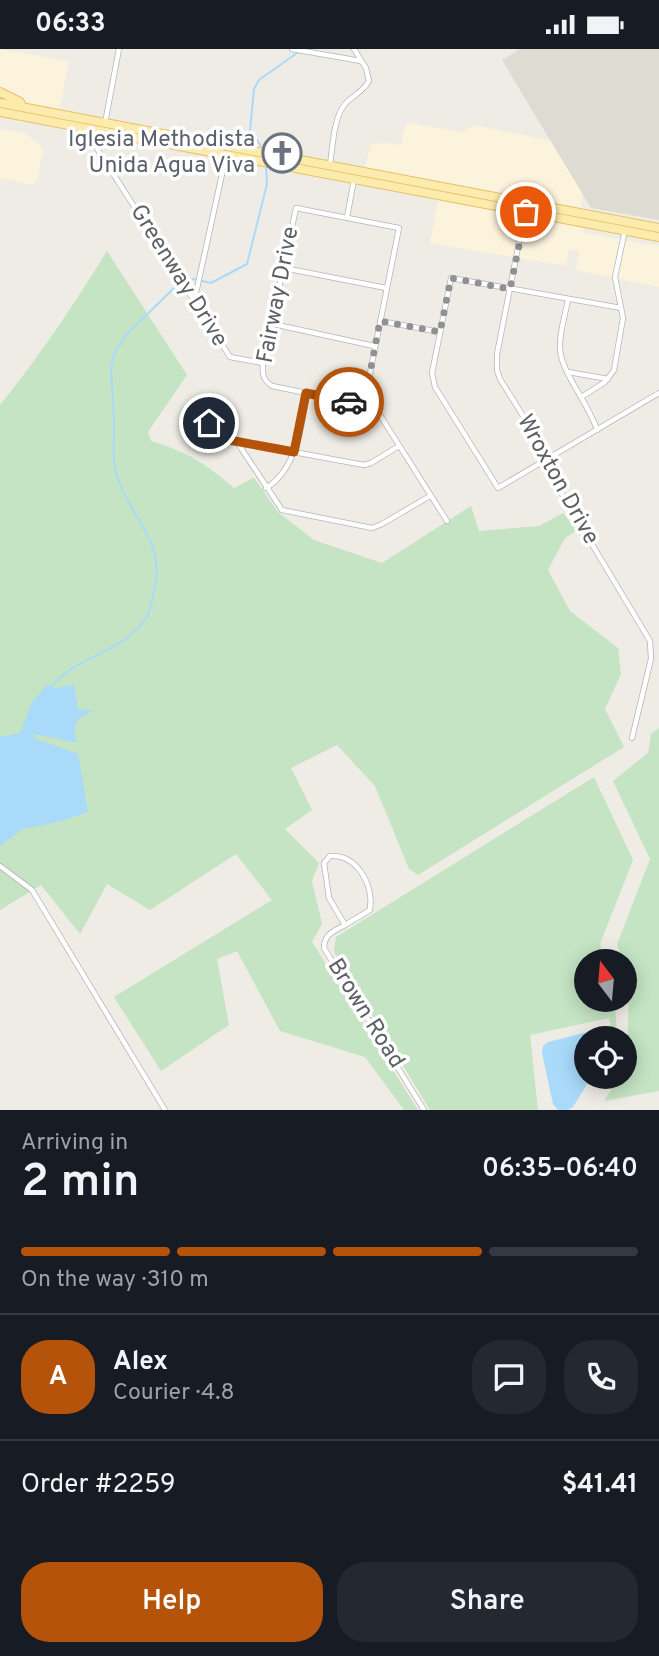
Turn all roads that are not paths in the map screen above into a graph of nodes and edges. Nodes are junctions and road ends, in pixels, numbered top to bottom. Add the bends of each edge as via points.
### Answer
1 (119, 49) edge
2 (292, 49) edge
3 (354, 49) edge
4 (362, 61) junction
5 (0, 92) edge
6 (0, 103) edge
7 (22, 107) junction
8 (0, 112) edge
9 (105, 124) junction
10 (93, 129) junction
11 (227, 155) junction
12 (273, 155) junction
13 (286, 166) junction
14 (330, 166) junction
15 (397, 178) junction
16 (354, 179) junction
17 (411, 190) junction
18 (457, 190) junction
19 (496, 207) junction
20 (556, 208) junction
21 (526, 212) junction
22 (347, 217) junction
23 (626, 226) junction
24 (659, 227) edge
25 (659, 237) edge
26 (284, 268) junction
27 (386, 288) junction
28 (510, 289) junction
29 (568, 300) junction
30 (194, 302) junction
31 (621, 308) junction
32 (380, 321) junction
33 (272, 324) junction
34 (440, 332) junction
35 (374, 346) junction
36 (263, 363) junction
37 (568, 372) junction
38 (608, 379) junction
39 (306, 393) junction
40 (366, 393) junction
41 (659, 393) edge
42 (583, 396) junction
43 (205, 421) dead end
44 (597, 429) junction
45 (237, 442) junction
46 (399, 446) junction
47 (294, 452) junction
48 (544, 461) junction
49 (266, 488) junction
50 (430, 496) junction
51 (447, 520) dead end
52 (632, 738) dead end
53 (0, 866) edge
54 (345, 925) junction
55 (165, 1110) edge
56 (424, 1110) edge

1 - 9 street
2 - 4 street
3 - 4 street
4 - 14 street via 369,81 342,108
5 - 7 main road
6 - 7 main road
7 - 9 main road
8 - 10 main road
9 - 12 main road
10 - 11 main road
10 - 30 street, Greenway Drive via 91,139
11 - 12 main road via 232,151
11 - 13 main road
11 - 30 street
12 - 14 main road
13 - 14 main road via 326,170
13 - 16 main road
14 - 15 main road
15 - 16 main road via 360,175
15 - 18 main road
16 - 17 main road
16 - 22 street
17 - 18 main road via 452,194
17 - 19 main road
18 - 20 main road
19 - 20 main road via 503,202
19 - 21 main road
20 - 23 main road
21 - 23 main road
21 - 28 street, Wroxton Drive
22 - 26 street, Fairway Drive via 296,208
22 - 27 street via 399,227
23 - 24 main road
23 - 25 main road
23 - 31 street via 615,277
26 - 27 street
26 - 33 street, Fairway Drive
27 - 32 street
28 - 29 street
28 - 34 street via 451,278
28 - 48 street, Wroxton Drive via 497,370
29 - 31 street
29 - 37 street via 560,350
30 - 36 street, Greenway Drive via 230,357
31 - 38 street via 623,325
32 - 34 street
32 - 35 street
33 - 35 street
33 - 36 street, Fairway Drive
34 - 48 street via 432,373 435,387 498,488
35 - 40 street
36 - 39 street, Fairway Drive via 265,382
37 - 38 street
37 - 42 street
38 - 42 street
39 - 40 street via 356,403
39 - 47 street
40 - 46 street
41 - 44 street
42 - 44 street
43 - 45 street via 223,437
44 - 48 street
45 - 47 street
45 - 49 street
46 - 47 street via 364,465
46 - 50 street
47 - 49 street
48 - 52 street, Wroxton Drive via 653,642
49 - 50 street via 282,510 372,528
50 - 51 street
53 - 55 street via 32,890
54 - 54 street, Brown Road via 370,910 371,901 359,868 349,858 330,856 324,863 327,891
54 - 56 street, Brown Road via 328,935 324,948

